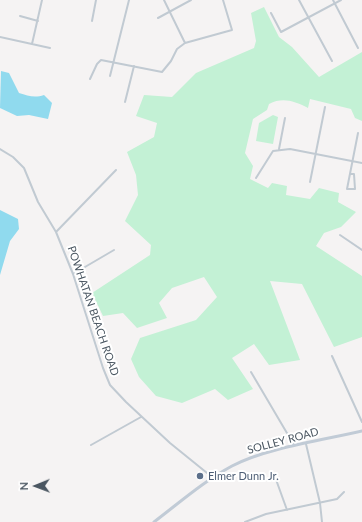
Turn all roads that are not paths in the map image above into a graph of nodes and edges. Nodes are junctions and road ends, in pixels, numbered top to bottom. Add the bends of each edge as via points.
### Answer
1 (42, 0) edge
2 (96, 0) edge
3 (128, 0) edge
4 (164, 0) edge
5 (192, 0) edge
6 (223, 0) edge
7 (300, 0) edge
8 (341, 0) edge
9 (334, 1) edge
10 (170, 11) junction
11 (271, 13) dead end
12 (20, 16) dead end
13 (308, 17) junction
14 (158, 18) dead end
15 (38, 21) junction
16 (92, 22) dead end
17 (0, 37) edge
18 (32, 44) junction
19 (185, 44) junction
20 (50, 48) dead end
21 (358, 48) dead end
22 (332, 61) dead end
23 (114, 62) junction
24 (134, 66) junction
25 (110, 76) dead end
26 (90, 79) dead end
27 (125, 102) dead end
28 (325, 107) dead end
29 (285, 118) dead end
30 (358, 133) dead end
31 (0, 149) edge
32 (280, 149) junction
33 (316, 155) junction
34 (353, 162) junction
35 (362, 163) edge
36 (116, 170) dead end
37 (350, 174) junction
38 (256, 178) dead end
39 (310, 182) dead end
40 (56, 232) junction
41 (340, 236) dead end
42 (362, 243) edge
43 (359, 248) junction
44 (114, 250) dead end
45 (362, 250) edge
46 (73, 274) junction
47 (332, 356) dead end
48 (251, 372) dead end
49 (141, 417) junction
50 (362, 422) edge
51 (362, 431) edge
52 (306, 444) junction
53 (91, 445) dead end
54 (294, 446) junction
55 (274, 474) dead end
56 (213, 478) junction
57 (344, 492) dead end
58 (320, 503) junction
59 (287, 510) junction
60 (154, 522) edge
61 (245, 522) edge
62 (322, 522) edge

1 - 15 street
2 - 16 street
3 - 23 street
4 - 10 street
5 - 10 street
6 - 19 street via 232,30
7 - 13 street
8 - 9 street
9 - 13 street
9 - 21 street
10 - 14 street
10 - 19 street
11 - 13 street via 281,32
12 - 15 street
13 - 22 street
15 - 18 street
17 - 18 street
18 - 20 street
19 - 24 street via 177,50 162,72
23 - 24 street
23 - 25 street
23 - 26 street via 102,60 97,64
24 - 27 street
28 - 33 street
29 - 32 street
30 - 34 street
31 - 40 street, POWHATAN BEACH ROAD via 24,168 38,202
32 - 33 street
32 - 38 street via 273,151
33 - 34 street
33 - 39 street
34 - 35 street
34 - 37 street
36 - 40 street
37 - 37 street via 354,174 355,189 347,189
40 - 46 street, POWHATAN BEACH ROAD
41 - 43 street
42 - 43 street
43 - 45 street
44 - 46 street
46 - 49 street, POWHATAN BEACH ROAD via 107,380
47 - 50 street
48 - 54 street
49 - 53 street
49 - 56 street, POWHATAN BEACH ROAD
51 - 52 main road, SOLLEY ROAD
52 - 54 main road, SOLLEY ROAD
52 - 58 street
54 - 56 main road, SOLLEY ROAD via 241,462
55 - 59 street
56 - 60 main road, SOLLEY ROAD
57 - 58 street via 337,498
58 - 59 street
58 - 62 street
59 - 61 street

